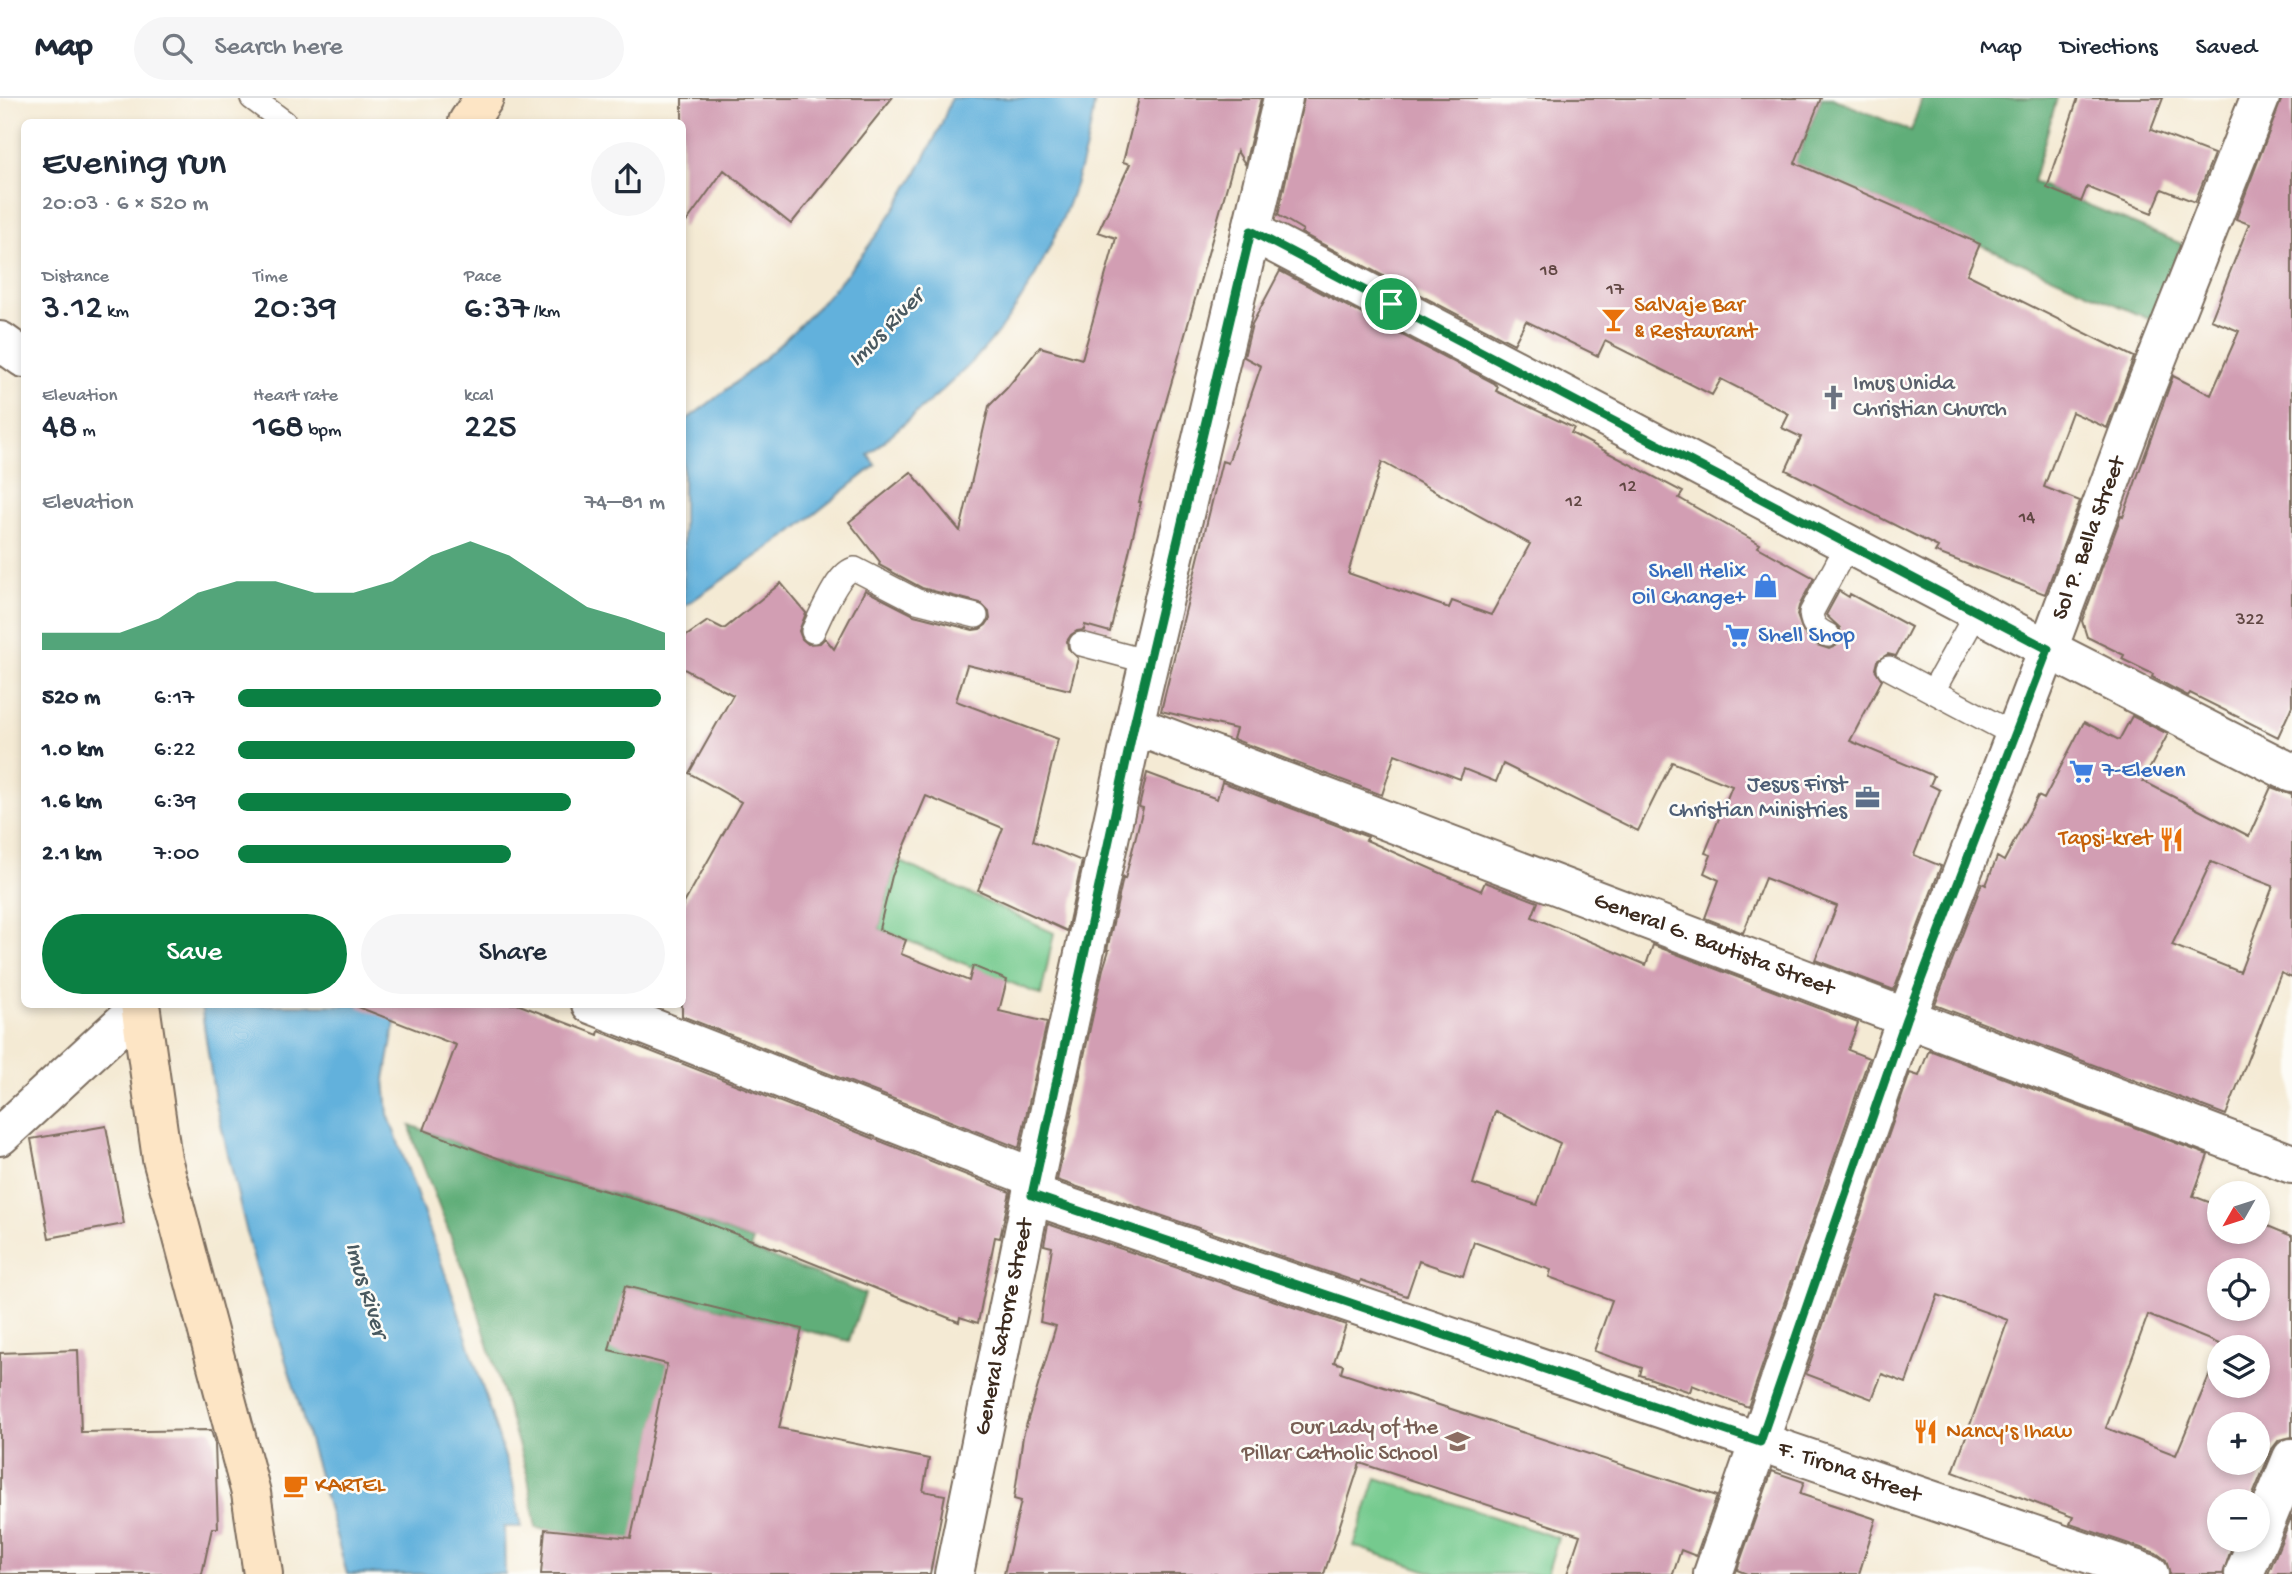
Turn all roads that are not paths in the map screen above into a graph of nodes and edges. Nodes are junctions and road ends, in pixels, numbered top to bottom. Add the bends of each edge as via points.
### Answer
1 (252, 98) edge
2 (484, 98) edge
3 (1283, 98) edge
4 (2260, 98) edge
5 (280, 119) edge
6 (470, 119) edge
7 (1251, 231) junction
8 (0, 341) edge
9 (21, 356) edge
10 (1848, 544) junction
11 (1977, 612) junction
12 (976, 617) dead end
13 (813, 631) dead end
14 (1828, 635) dead end
15 (1081, 644) dead end
16 (2048, 649) junction
17 (1149, 662) junction
18 (1889, 668) dead end
19 (1933, 691) junction
20 (1134, 725) junction
21 (2015, 735) junction
22 (2292, 773) edge
23 (138, 1008) edge
24 (140, 1008) edge
25 (601, 1008) edge
26 (1906, 1019) junction
27 (0, 1136) edge
28 (2292, 1164) edge
29 (1033, 1186) junction
30 (1760, 1442) junction
31 (2292, 1458) edge
32 (263, 1574) edge
33 (954, 1574) edge
34 (1713, 1574) edge
35 (2149, 1574) edge
36 (2244, 1574) edge

1 - 5 lane
2 - 6 main road
3 - 7 street, General Satorre Street
4 - 16 street, Sol P. Bella Street
7 - 10 street
7 - 17 street, General Satorre Street
8 - 9 street
10 - 11 street
10 - 14 lane via 1811,614 1815,627
11 - 16 street
11 - 19 lane
12 - 13 lane via 917,601 849,569
15 - 17 lane
16 - 21 street, Sol P. Bella Street
16 - 22 street
17 - 20 street, General Satorre Street
18 - 19 lane
19 - 21 lane
20 - 26 street, General G. Bautista Street
20 - 29 street, General Satorre Street
21 - 26 street, Sol P. Bella Street
23 - 27 street
24 - 32 main road via 162,1159 251,1493
25 - 29 street, F. Tirona Street
26 - 28 street, General G. Bautista Street
26 - 30 street, Sol P. Bella Street
29 - 30 street, F. Tirona Street
29 - 33 street, General Satorre Street
30 - 34 street, Sol P. Bella Street
30 - 35 street, F. Tirona Street
31 - 36 street

